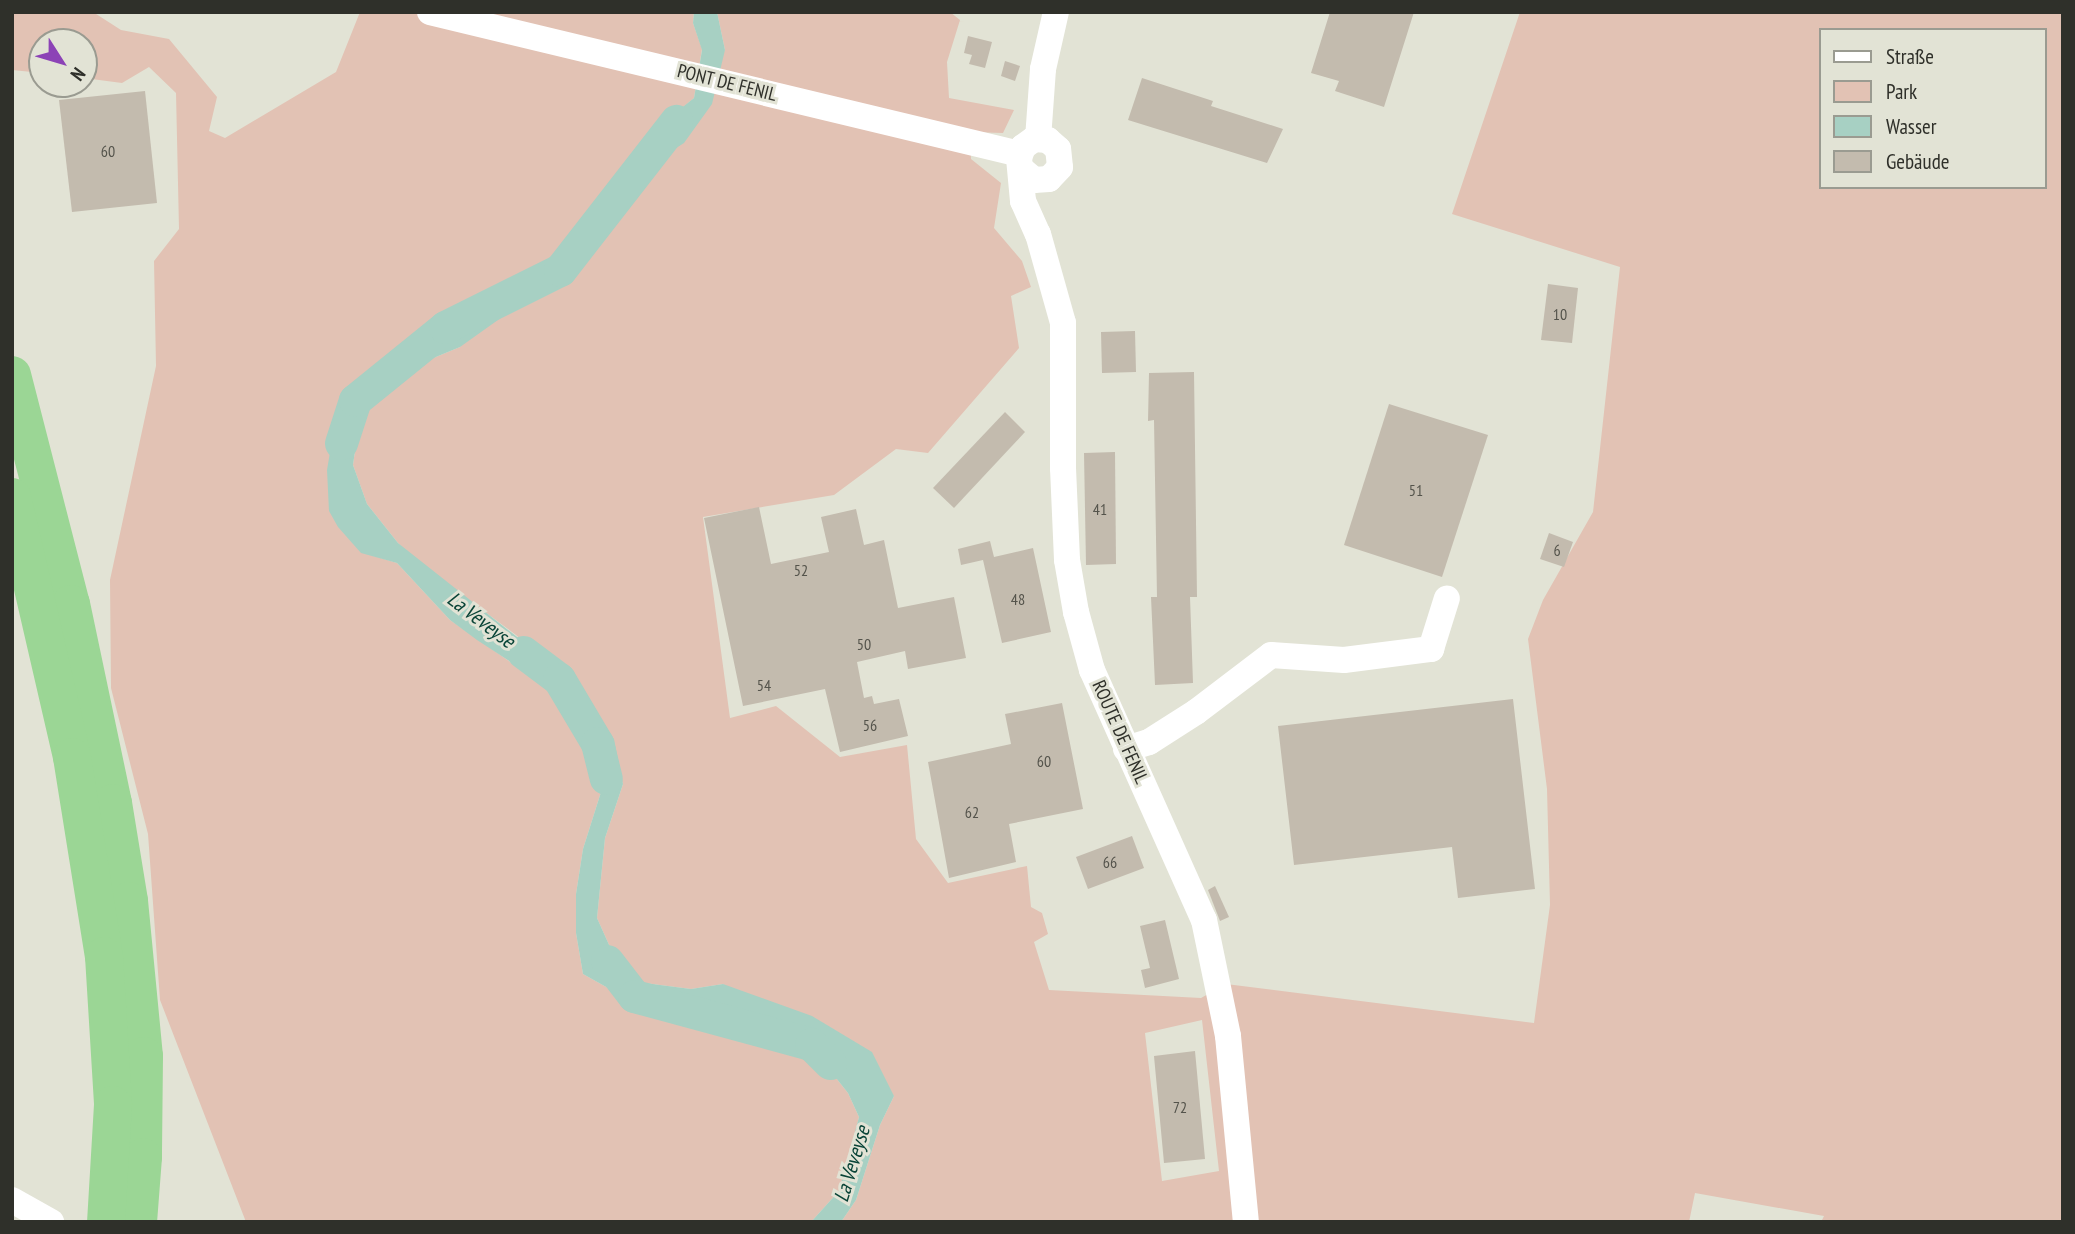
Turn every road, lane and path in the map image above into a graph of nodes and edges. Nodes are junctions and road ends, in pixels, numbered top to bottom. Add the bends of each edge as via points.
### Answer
1 (1056, 12) edge
2 (432, 13) edge
3 (1026, 154) junction
4 (1049, 179) junction
5 (1038, 234) junction
6 (12, 375) edge
7 (12, 497) edge
8 (1447, 598) dead end
9 (1126, 750) junction
10 (106, 1222) edge
11 (138, 1222) edge
12 (1246, 1222) edge

1 - 3 street, ROUTE DE FENIL
2 - 3 street, PONT DE FENIL
3 - 4 street via 1034,180
3 - 4 street via 1052,142 1060,153 1060,167
3 - 5 street, ROUTE DE FENIL via 1023,201
4 - 5 street, ROUTE DE FENIL via 1037,208
5 - 9 street, ROUTE DE FENIL via 1063,332 1067,560 1092,670
6 - 11 highway via 76,629 130,901 144,1056
7 - 10 highway via 75,770 104,956 113,1105
8 - 9 street via 1431,649 1344,660 1271,655 1196,712 1149,742
9 - 12 street, ROUTE DE FENIL via 1191,884 1212,950 1227,1036

